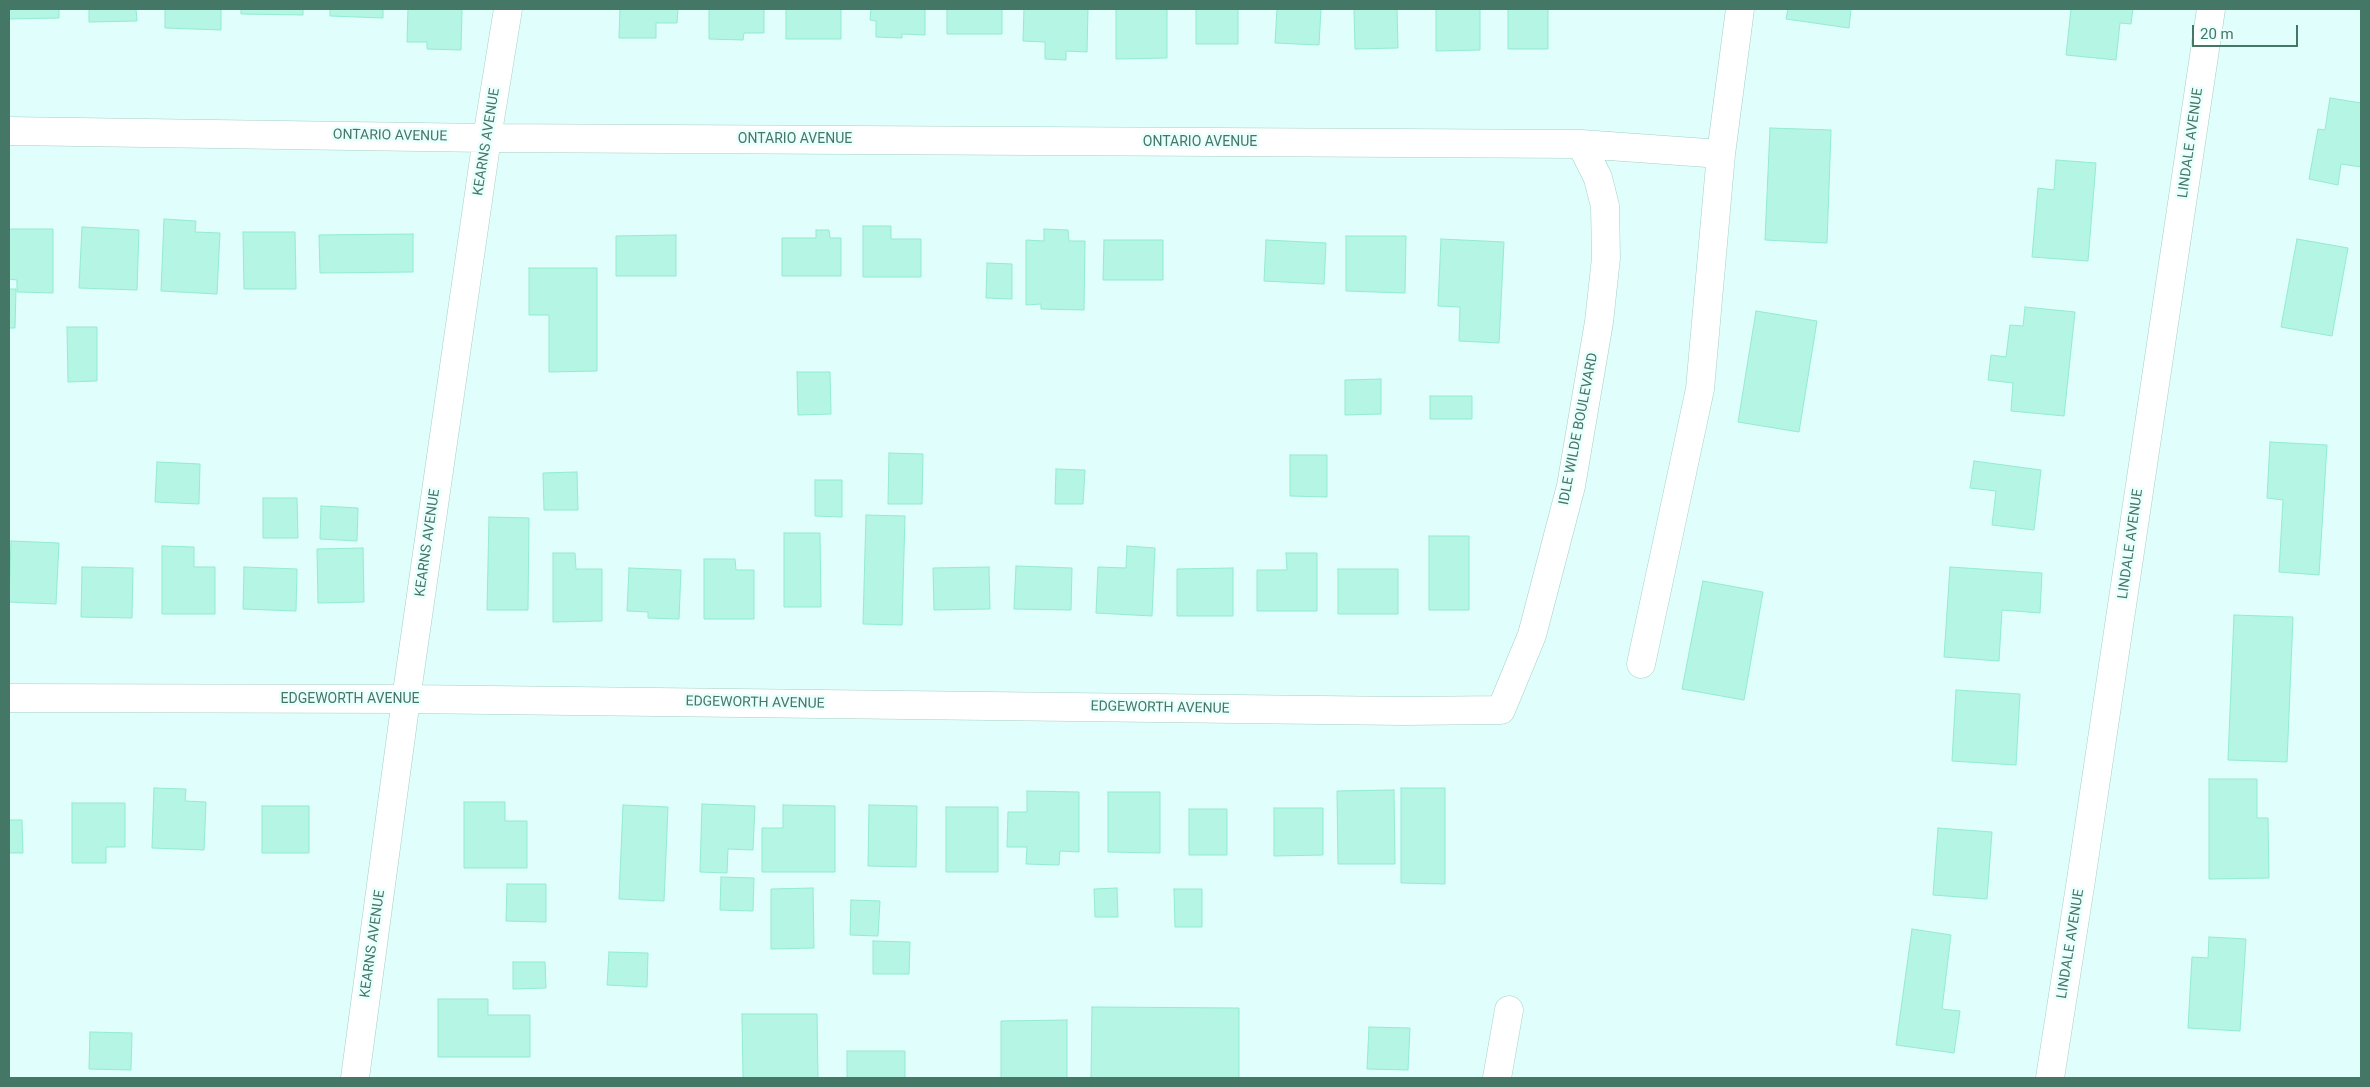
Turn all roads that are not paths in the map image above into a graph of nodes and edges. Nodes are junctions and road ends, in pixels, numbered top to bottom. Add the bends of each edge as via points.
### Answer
1 (508, 9) edge
2 (1740, 9) edge
3 (2211, 9) edge
4 (9, 131) edge
5 (487, 138) junction
6 (1581, 144) junction
7 (1722, 154) junction
8 (1641, 664) dead end
9 (9, 698) edge
10 (406, 699) junction
11 (1501, 710) joint
12 (1509, 1010) dead end
13 (355, 1078) edge
14 (1497, 1078) edge
15 (2050, 1078) edge

1 - 5 street, KEARNS AVENUE
2 - 7 street
3 - 15 street, LINDALE AVENUE
4 - 5 street, ONTARIO AVENUE
5 - 6 street, ONTARIO AVENUE
5 - 10 street, KEARNS AVENUE
6 - 7 street, ONTARIO AVENUE
6 - 11 street, IDLE WILDE BOULEVARD via 1598,178 1605,206 1606,258 1599,322 1571,486 1532,635
7 - 8 street via 1700,389
9 - 10 street, EDGEWORTH AVENUE
10 - 11 street, EDGEWORTH AVENUE
10 - 13 street, KEARNS AVENUE
12 - 14 street

